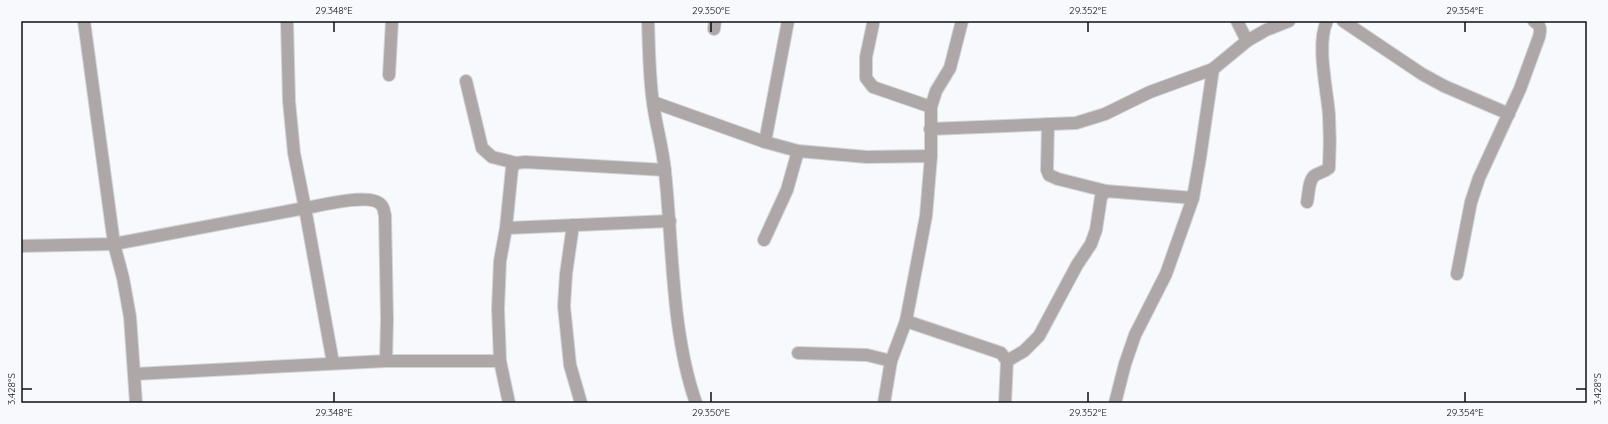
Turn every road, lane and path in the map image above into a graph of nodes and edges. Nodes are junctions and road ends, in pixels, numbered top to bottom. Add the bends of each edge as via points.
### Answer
1 (84, 21) edge
2 (287, 21) edge
3 (392, 21) edge
4 (648, 21) edge
5 (788, 21) edge
6 (962, 21) edge
7 (1236, 21) edge
8 (1289, 21) edge
9 (1327, 21) edge
10 (1343, 21) edge
11 (1534, 21) edge
12 (873, 24) dead end
13 (1247, 41) junction
14 (1213, 69) junction
15 (389, 75) dead end
16 (466, 81) dead end
17 (652, 102) junction
18 (931, 107) junction
19 (1509, 114) junction
20 (1048, 124) junction
21 (930, 129) junction
22 (765, 142) junction
23 (798, 151) junction
24 (931, 156) junction
25 (516, 163) junction
26 (665, 170) junction
27 (1106, 191) junction
28 (1193, 198) junction
29 (1307, 202) dead end
30 (305, 208) junction
31 (670, 221) junction
32 (573, 225) junction
33 (506, 228) junction
34 (764, 240) dead end
35 (114, 244) junction
36 (21, 246) edge
37 (1457, 274) dead end
38 (906, 321) junction
39 (798, 353) dead end
40 (386, 361) junction
41 (500, 361) junction
42 (891, 361) junction
43 (1007, 361) junction
44 (332, 363) junction
45 (135, 374) junction
46 (136, 403) edge
47 (510, 403) edge
48 (581, 403) edge
49 (696, 403) edge
50 (884, 403) edge
51 (1005, 403) edge
52 (1115, 403) edge

1 - 35 street
2 - 30 street via 294,153
3 - 15 street
4 - 17 street
5 - 22 street
6 - 18 street via 950,68 936,91
7 - 13 street
8 - 13 street
9 - 29 street via 1323,32 1323,47 1329,116 1328,168 1310,182
10 - 19 street via 1422,74
11 - 19 street via 1541,29 1539,37
12 - 18 street via 866,57 866,78 873,87
13 - 14 street
14 - 20 street via 1150,92 1105,114 1076,123
14 - 28 street
16 - 25 street via 482,148 492,157
17 - 22 street
17 - 26 street
18 - 21 street
19 - 37 street via 1479,178 1471,202
20 - 21 street
20 - 27 street via 1049,175
21 - 24 street
22 - 23 street
23 - 24 street via 868,157
23 - 34 street via 787,190
24 - 38 street via 926,216
25 - 26 street
25 - 33 street via 512,168
26 - 31 street
27 - 28 street
27 - 43 street via 1102,197 1092,244 1077,265 1039,336 1024,351
28 - 52 street via 1166,274 1135,335
30 - 35 street
30 - 40 street via 370,199 382,206 385,215
30 - 44 street
31 - 32 street
31 - 49 street via 682,347
32 - 33 street
32 - 48 street via 564,306 570,364
33 - 41 street via 500,261
35 - 36 street
35 - 45 street via 130,317
38 - 42 street
38 - 43 street via 1001,353
39 - 42 street via 867,355
40 - 41 street
40 - 44 street
41 - 47 street
42 - 50 street
43 - 51 street
44 - 45 street
45 - 46 street

